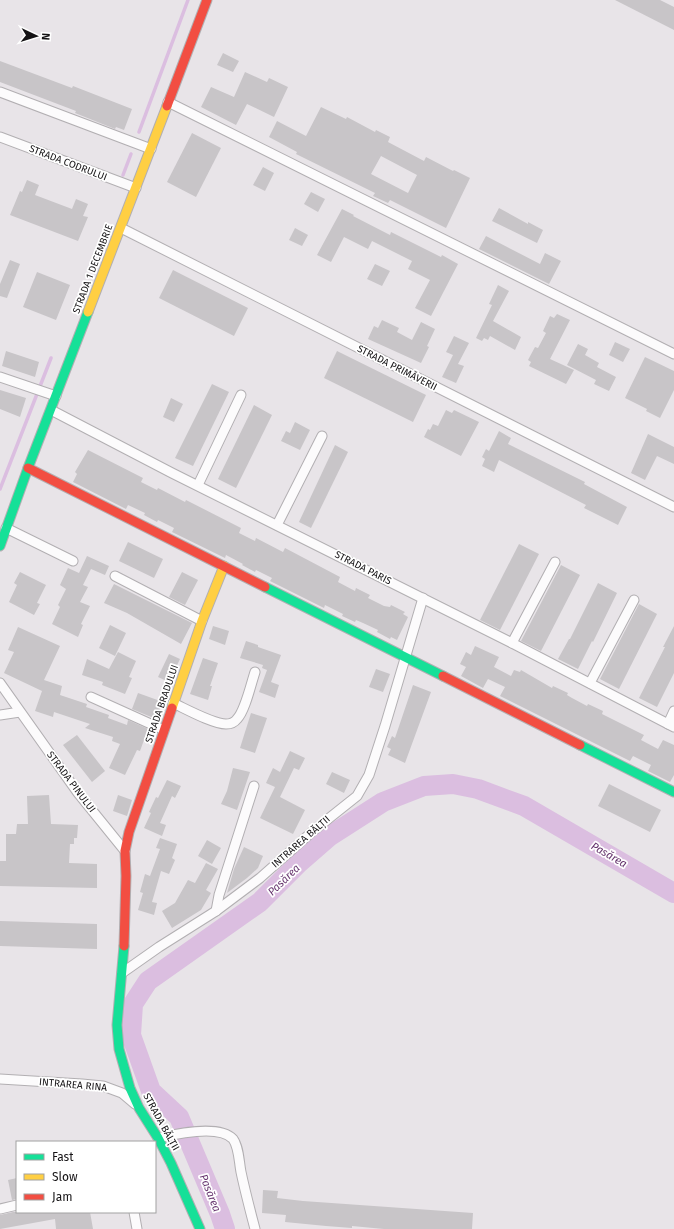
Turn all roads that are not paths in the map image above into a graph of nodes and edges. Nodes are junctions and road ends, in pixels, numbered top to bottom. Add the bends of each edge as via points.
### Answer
1 (207, 0) edge
2 (0, 92) edge
3 (168, 102) junction
4 (0, 137) edge
5 (151, 149) junction
6 (136, 188) junction
7 (121, 228) junction
8 (674, 354) edge
9 (0, 377) edge
10 (241, 395) dead end
11 (56, 396) junction
12 (51, 410) junction
13 (322, 436) dead end
14 (28, 468) junction
15 (198, 485) junction
16 (674, 507) edge
17 (277, 525) junction
18 (6, 528) junction
19 (0, 546) edge
20 (73, 561) dead end
21 (555, 562) dead end
22 (224, 566) junction
23 (115, 576) dead end
24 (423, 598) junction
25 (634, 600) dead end
26 (202, 621) junction
27 (512, 643) junction
28 (406, 656) junction
29 (255, 672) dead end
30 (0, 683) edge
31 (590, 684) junction
32 (91, 697) dead end
33 (174, 703) junction
34 (674, 711) edge
35 (20, 712) junction
36 (0, 715) edge
37 (671, 725) edge
38 (164, 730) junction
39 (254, 786) dead end
40 (674, 792) edge
41 (125, 850) junction
42 (216, 911) junction
43 (122, 973) junction
44 (0, 1079) edge
45 (139, 1108) junction
46 (158, 1138) junction
47 (16, 1205) edge
48 (0, 1209) edge
49 (134, 1213) edge
50 (137, 1229) edge
51 (200, 1229) edge
52 (255, 1229) edge

1 - 3 street, STRADA 1 DECEMBRIE
2 - 5 street
3 - 5 street, STRADA 1 DECEMBRIE
3 - 8 street
4 - 6 street, STRADA CODRULUI
5 - 6 street, STRADA 1 DECEMBRIE
6 - 7 street, STRADA 1 DECEMBRIE
7 - 11 street, STRADA 1 DECEMBRIE
7 - 16 street, STRADA PRIMĂVERII
9 - 11 street
10 - 15 street
11 - 12 street, STRADA 1 DECEMBRIE
12 - 14 street, STRADA 1 DECEMBRIE
12 - 15 street, STRADA PARIS
13 - 17 street
14 - 18 street, STRADA 1 DECEMBRIE
14 - 22 street
15 - 17 street, STRADA PARIS
17 - 24 street, STRADA PARIS
18 - 19 street, STRADA 1 DECEMBRIE
18 - 20 street
21 - 27 street
22 - 26 street, STRADA BRADULUI
22 - 28 street
23 - 26 street
24 - 27 street, STRADA PARIS
24 - 28 street, INTRAREA BĂLȚII
25 - 31 street
26 - 33 street, STRADA BRADULUI
27 - 31 street, STRADA PARIS
28 - 40 street
28 - 42 street, INTRAREA BĂLȚII via 369,775 357,796 260,878
29 - 33 street via 238,719 232,724 213,721
30 - 35 street, STRADA PINULUI
31 - 37 street, STRADA PARIS
32 - 38 street
33 - 38 street, STRADA BRADULUI
34 - 37 street
35 - 36 street
35 - 41 street, STRADA PINULUI via 78,792
38 - 41 street, STRADA BRADULUI
39 - 42 street
41 - 43 street, STRADA BRADULUI
42 - 43 street, INTRAREA BĂLȚII
43 - 45 street, STRADA BĂLȚII via 117,1025 119,1049 130,1088
44 - 45 street, INTRAREA RINA via 103,1086 122,1093
45 - 46 street, STRADA BĂLȚII
46 - 51 street, STRADA BĂLȚII
46 - 52 street via 180,1133 220,1132 233,1140
47 - 48 street
49 - 50 street

